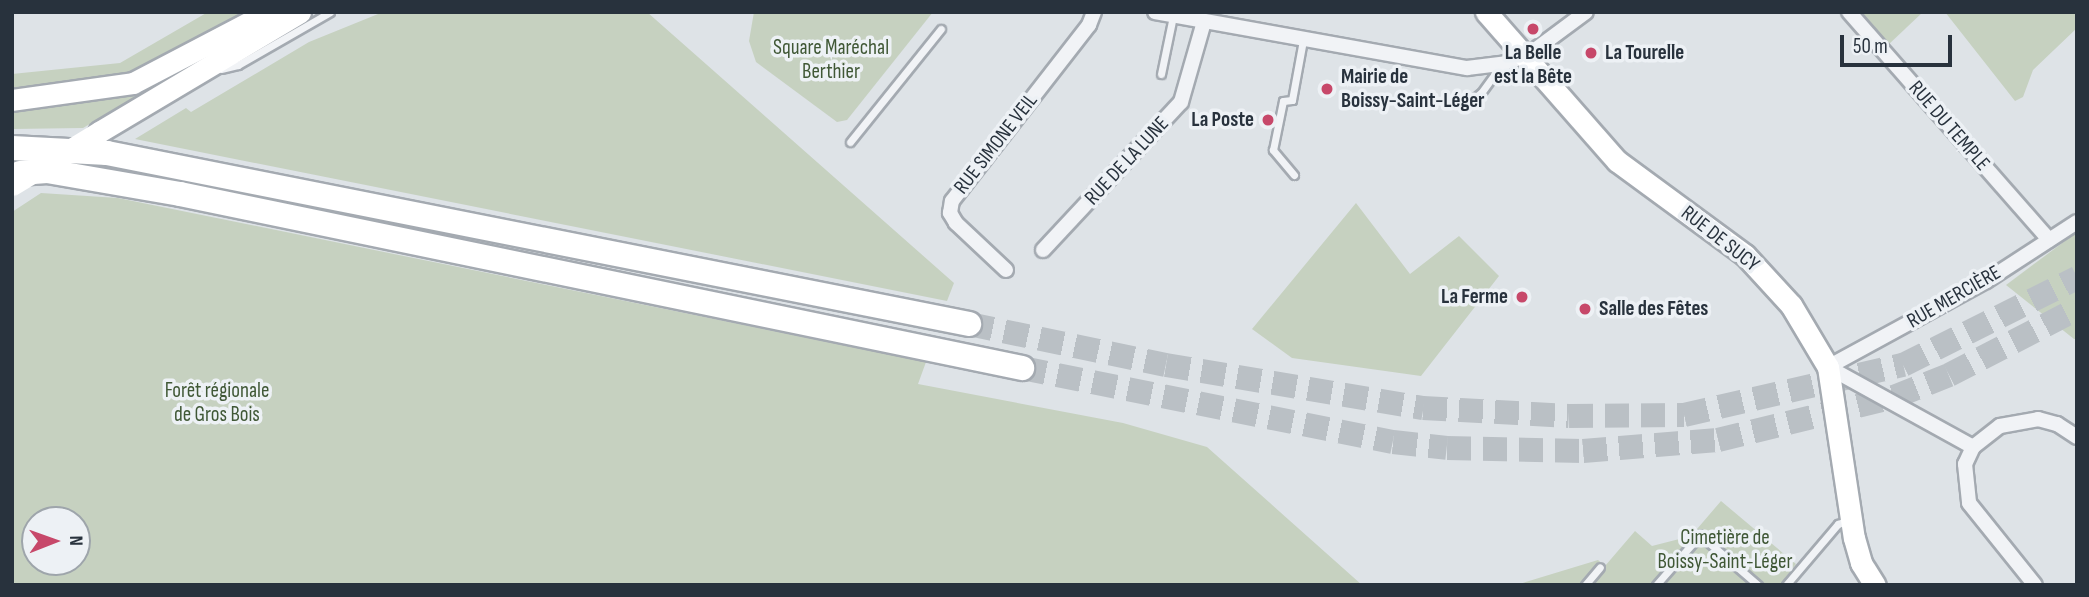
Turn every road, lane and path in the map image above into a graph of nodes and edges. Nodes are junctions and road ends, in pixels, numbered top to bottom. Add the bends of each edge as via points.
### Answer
1 (269, 12) edge
2 (300, 12) edge
3 (330, 12) edge
4 (1094, 12) edge
5 (1155, 12) edge
6 (1486, 12) edge
7 (1586, 12) edge
8 (1849, 12) edge
9 (1173, 16) junction
10 (1204, 22) junction
11 (941, 29) dead end
12 (1303, 40) junction
13 (1528, 55) junction
14 (1502, 64) junction
15 (1161, 74) dead end
16 (193, 76) junction
17 (12, 100) edge
18 (1466, 106) dead end
19 (850, 142) dead end
20 (12, 148) edge
21 (12, 173) edge
22 (1294, 175) dead end
23 (12, 185) edge
24 (2077, 222) edge
25 (2049, 240) junction
26 (1043, 250) dead end
27 (1006, 270) dead end
28 (969, 324) tunnel mouth
29 (1828, 367) junction
30 (1023, 368) tunnel mouth
31 (2077, 437) edge
32 (1972, 447) junction
33 (1850, 519) junction
34 (1600, 567) dead end
35 (1865, 575) edge
36 (1584, 585) edge
37 (1656, 585) edge
38 (1758, 585) edge
39 (1786, 585) edge
40 (2035, 585) edge

1 - 17 main road via 133,83
2 - 16 main road
3 - 16 lane via 238,65
4 - 27 street, RUE SIMONE VEIL via 1089,25 952,201 950,213 956,223
5 - 9 street
6 - 13 main road, RUE DE SUCY
7 - 13 street
8 - 25 street, RUE DU TEMPLE
9 - 10 street
9 - 15 lane
10 - 12 street
10 - 26 street, RUE DE LA LUNE via 1181,102
11 - 19 lane
12 - 14 street via 1467,68
12 - 22 lane via 1292,100 1283,101 1273,150
13 - 14 street
13 - 29 main road, RUE DE SUCY via 1616,161 1755,264 1791,305
14 - 18 lane
16 - 23 main road, bridge
20 - 28 highway via 107,153
21 - 30 highway via 47,171 180,194
24 - 25 street, RUE MERCIÈRE
25 - 29 street, RUE MERCIÈRE via 1986,281
29 - 32 street
29 - 33 main road, RUE DE SUCY
31 - 32 street via 2038,419 2000,426
32 - 40 street via 1965,464 1969,503
33 - 35 main road, RUE DE SUCY
33 - 39 lane via 1838,524
34 - 36 lane
37 - 38 lane via 1700,535

